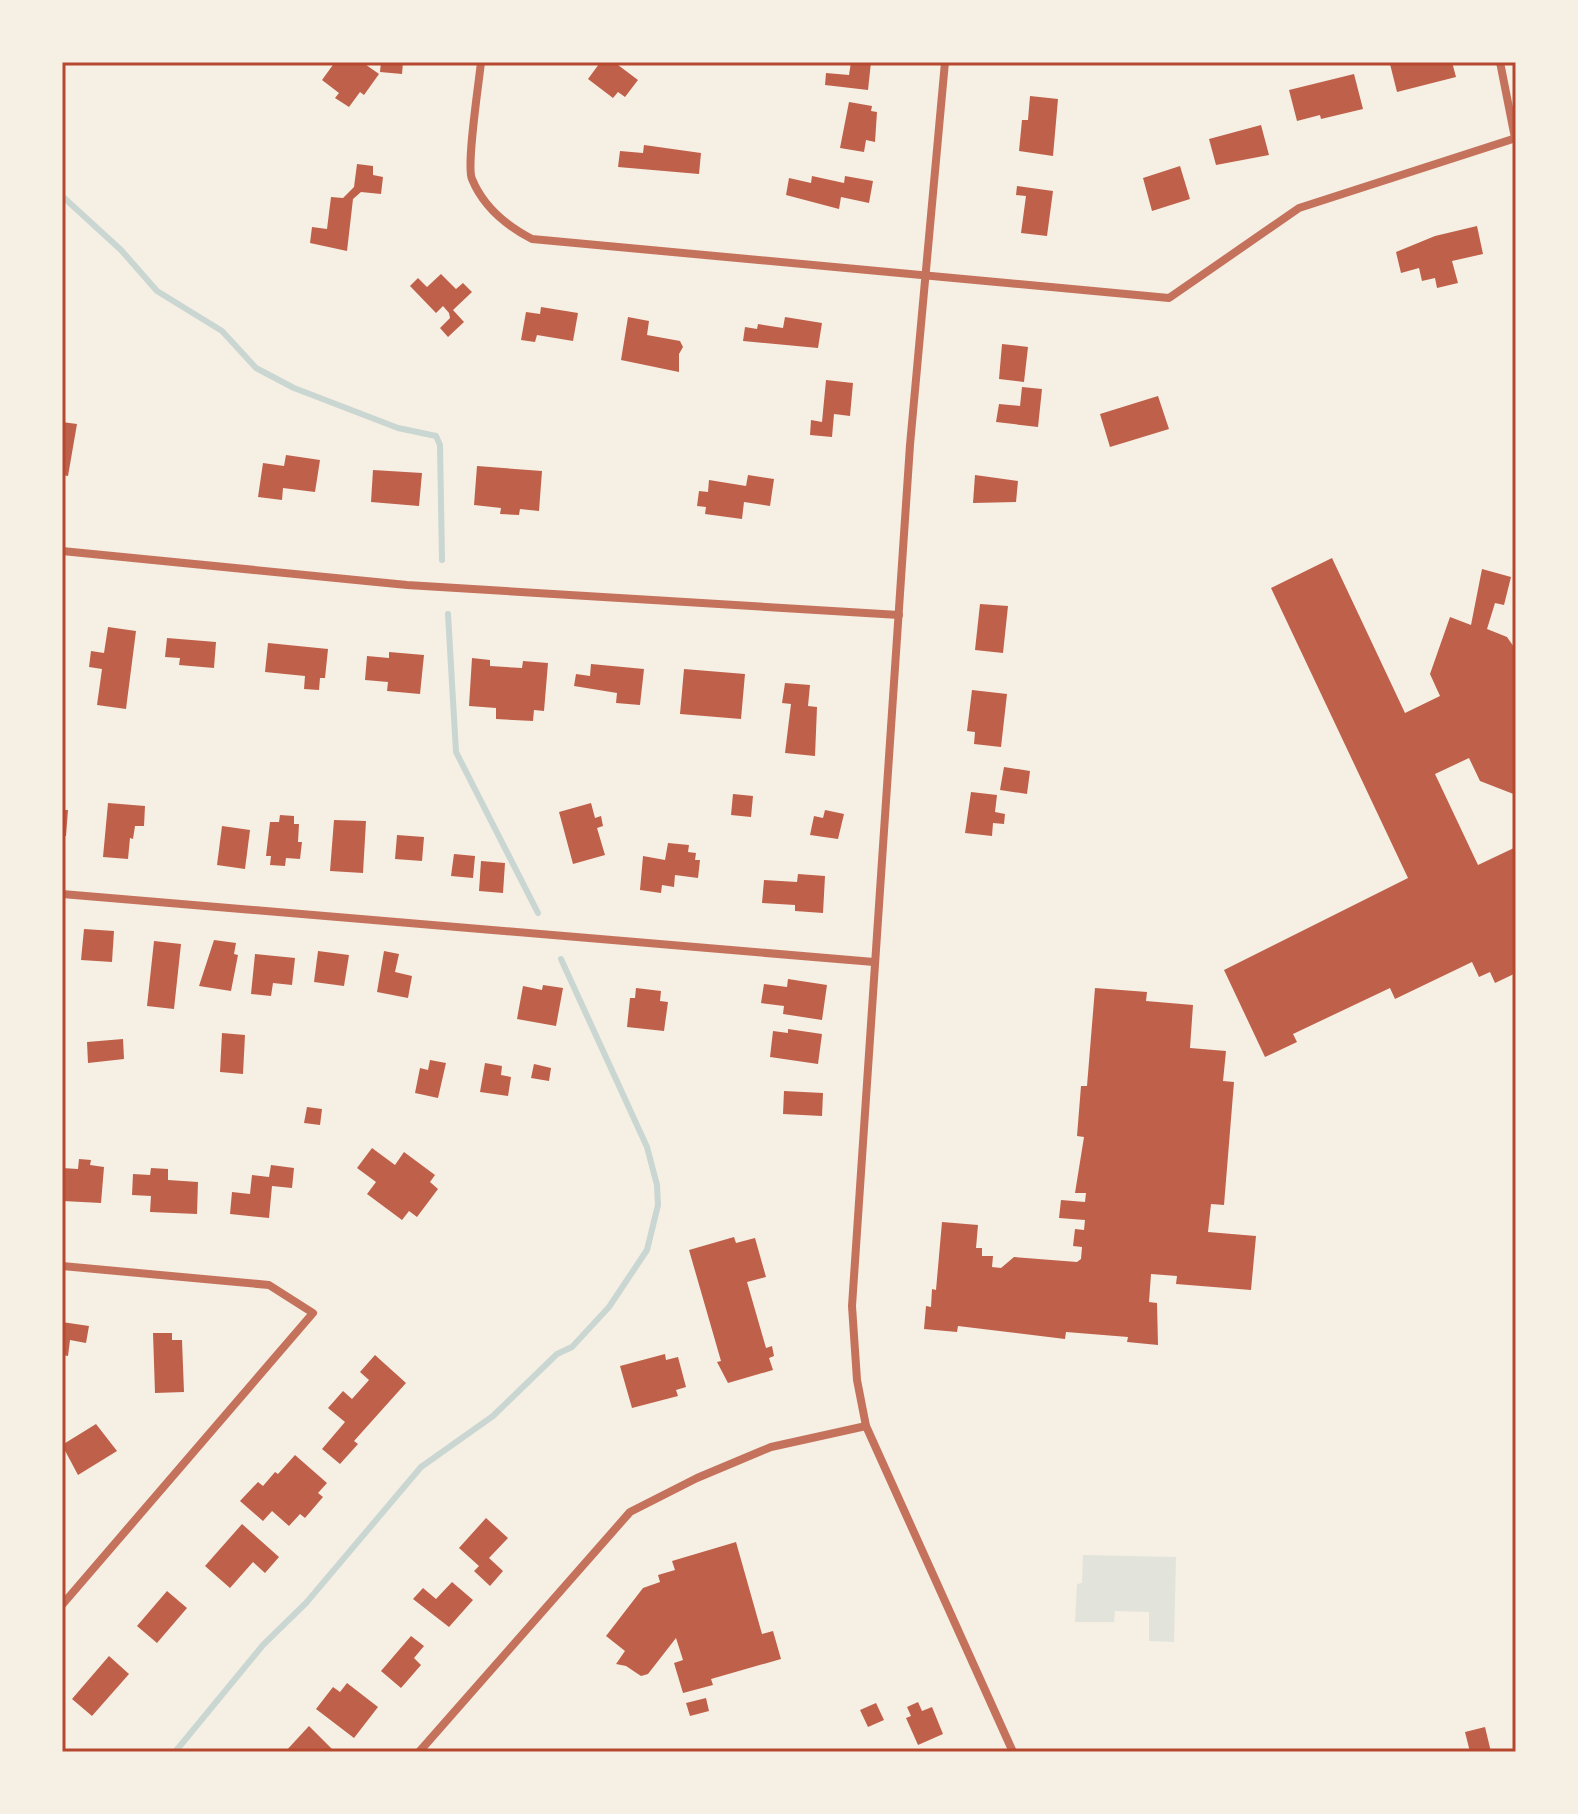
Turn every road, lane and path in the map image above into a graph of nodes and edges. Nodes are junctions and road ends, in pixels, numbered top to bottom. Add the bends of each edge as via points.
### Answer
1 (481, 62) edge
2 (945, 62) edge
3 (1500, 62) edge
4 (1516, 138) edge
5 (925, 274) junction
6 (62, 551) edge
7 (899, 615) junction
8 (62, 894) edge
9 (874, 962) junction
10 (62, 1266) edge
11 (866, 1426) junction
12 (62, 1605) edge
13 (419, 1752) edge
14 (1013, 1752) edge

1 - 5 street via 470,176 510,227 532,239
2 - 5 street
3 - 4 street
4 - 5 street via 1299,208 1169,298
5 - 7 street
6 - 7 street via 407,585
7 - 9 street
8 - 9 street
9 - 11 street via 852,1306
10 - 12 street via 269,1285 313,1313
11 - 13 street via 771,1447 630,1512
11 - 14 street

